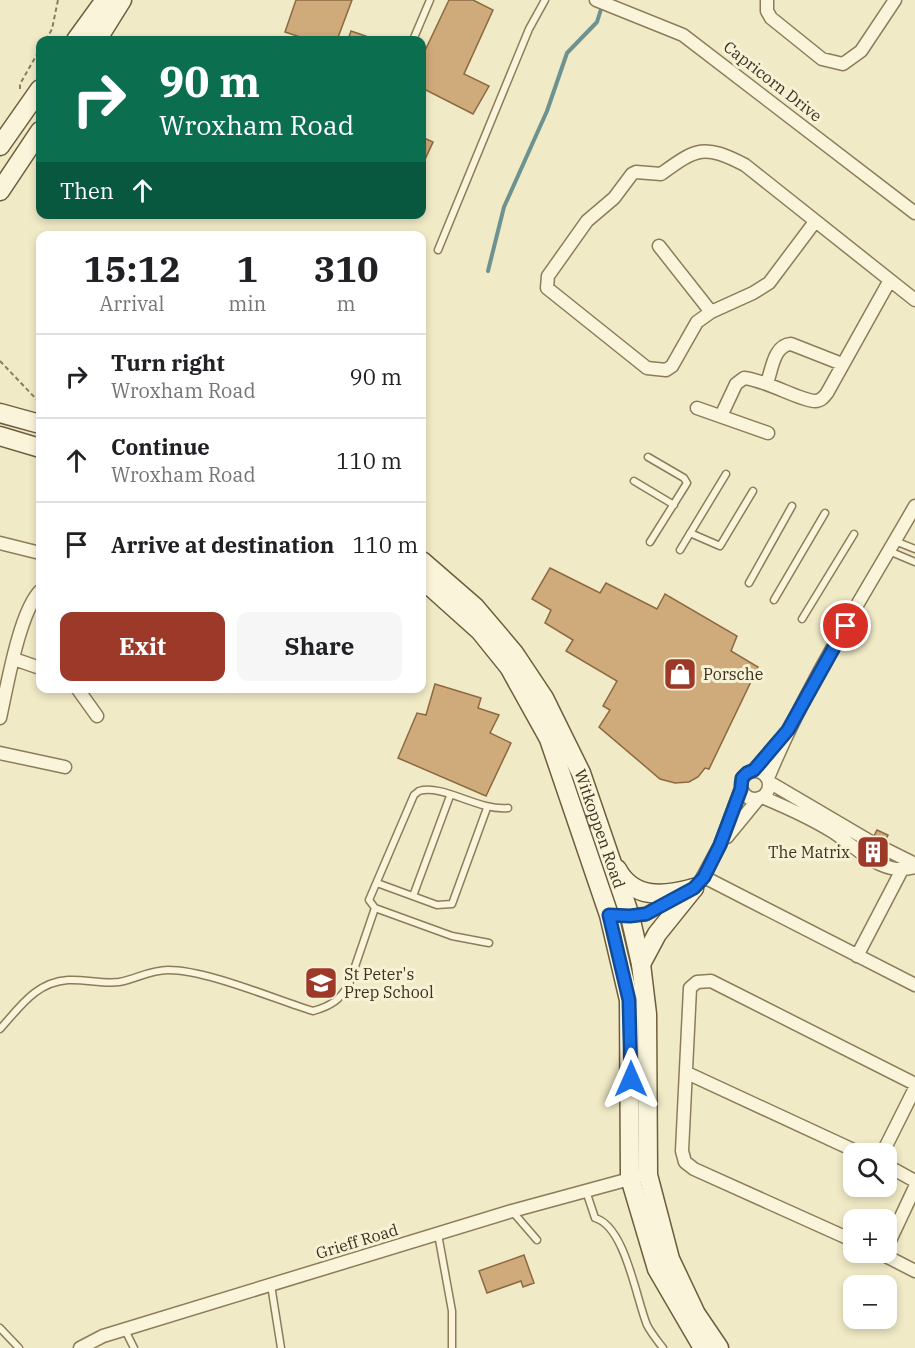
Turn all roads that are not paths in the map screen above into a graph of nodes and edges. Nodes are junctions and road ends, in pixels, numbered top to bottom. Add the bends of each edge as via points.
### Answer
1 (105, 0) edge
2 (122, 0) edge
3 (430, 0) edge
4 (545, 0) edge
5 (596, 0) edge
6 (767, 0) edge
7 (895, 0) edge
8 (79, 36) edge
9 (100, 36) edge
10 (415, 36) edge
11 (36, 95) edge
12 (36, 136) edge
13 (0, 146) edge
14 (0, 191) edge
15 (915, 213) edge
16 (814, 223) junction
17 (659, 246) dead end
18 (438, 250) dead end
19 (890, 280) junction
20 (915, 300) edge
21 (711, 312) junction
22 (842, 364) junction
23 (767, 383) junction
24 (697, 408) dead end
25 (0, 413) edge
26 (721, 416) junction
27 (36, 423) edge
28 (768, 432) dead end
29 (0, 436) edge
30 (36, 447) edge
31 (648, 457) dead end
32 (726, 474) dead end
33 (634, 481) dead end
34 (753, 491) dead end
35 (674, 505) junction
36 (792, 506) dead end
37 (915, 506) edge
38 (825, 513) dead end
39 (690, 533) junction
40 (854, 534) dead end
41 (650, 542) dead end
42 (0, 543) edge
43 (892, 546) junction
44 (680, 549) dead end
45 (915, 549) edge
46 (36, 552) edge
47 (915, 562) edge
48 (426, 564) edge
49 (426, 583) edge
50 (748, 583) dead end
51 (36, 596) edge
52 (774, 600) dead end
53 (802, 619) dead end
54 (14, 659) junction
55 (36, 667) edge
56 (81, 693) edge
57 (98, 716) dead end
58 (0, 718) edge
59 (788, 730) junction
60 (0, 753) edge
61 (65, 767) dead end
62 (754, 770) junction
63 (769, 780) junction
64 (741, 789) junction
65 (450, 796) junction
66 (761, 797) junction
67 (487, 808) junction
68 (508, 808) dead end
69 (720, 845) junction
70 (606, 849) junction
71 (910, 865) edge
72 (377, 883) junction
73 (699, 883) junction
74 (413, 896) junction
75 (375, 908) junction
76 (609, 915) junction
77 (630, 916) junction
78 (489, 943) dead end
79 (857, 956) junction
80 (641, 964) junction
81 (915, 985) edge
82 (0, 1029) edge
83 (687, 1073) junction
84 (915, 1086) edge
85 (887, 1143) edge
86 (843, 1145) edge
87 (897, 1171) edge
88 (639, 1177) junction
89 (915, 1180) edge
90 (915, 1187) edge
91 (586, 1190) junction
92 (512, 1211) junction
93 (897, 1224) edge
94 (438, 1233) junction
95 (843, 1236) edge
96 (537, 1240) dead end
97 (897, 1260) edge
98 (915, 1271) edge
99 (271, 1285) junction
100 (0, 1328) edge
101 (125, 1330) junction
102 (19, 1348) edge
103 (80, 1348) edge
104 (134, 1348) edge
105 (281, 1348) edge
106 (452, 1348) edge
107 (663, 1348) edge
108 (704, 1348) edge
109 (719, 1348) edge

1 - 8 main road
2 - 9 main road
3 - 10 lane
4 - 18 lane via 529,29
5 - 15 street, Capricorn Drive via 664,26 702,48
6 - 7 street via 766,10 771,18 822,59 843,64 861,51
11 - 13 main road
12 - 14 main road
16 - 19 street
16 - 21 street via 770,283
16 - 21 street via 744,165 703,150 661,174 632,174 614,198 587,221 546,283 550,293 654,370 672,366 693,326
17 - 21 street
19 - 20 street
19 - 22 street
22 - 23 street via 827,393 816,401
22 - 23 street via 791,344 784,345 778,350
23 - 26 street via 747,378 738,381
24 - 26 street
25 - 27 main road
26 - 28 street
29 - 30 main road
31 - 35 lane via 687,481
32 - 39 lane
33 - 35 lane
34 - 39 lane via 720,546
35 - 41 lane
36 - 50 lane
37 - 43 street
38 - 52 lane
39 - 44 lane
40 - 53 lane
42 - 46 street
43 - 45 lane
43 - 47 lane
43 - 59 street
48 - 70 main road, Witkoppen Road via 475,607 514,653 544,698 581,773
49 - 76 main road, Witkoppen Road via 480,631 509,667 532,705 557,761
51 - 54 street
54 - 55 street
54 - 58 street
56 - 57 street
59 - 62 street
59 - 63 street
60 - 61 street
62 - 63 street
62 - 64 street via 744,776
63 - 66 street via 768,791
63 - 71 street
64 - 66 street via 748,797
64 - 69 street
65 - 67 lane
65 - 72 lane via 426,789 414,795
65 - 74 lane
66 - 69 street
66 - 71 street via 834,833 870,859
67 - 68 lane
67 - 74 lane via 455,900 444,906
69 - 73 street
70 - 73 main road via 622,878 642,892 667,895
70 - 77 main road, Witkoppen Road
71 - 79 street
72 - 74 lane
72 - 75 lane via 369,900
73 - 77 street via 646,914
73 - 79 street
73 - 80 main road via 657,934
75 - 78 lane via 452,936
75 - 82 lane via 349,984 329,1007 313,1011 197,974 168,970 145,972 121,981 51,983 36,990
76 - 77 street
76 - 88 main road, Witkoppen Road via 629,1000
77 - 80 main road, Witkoppen Road
79 - 81 street
80 - 88 main road, Witkoppen Road via 647,1014
83 - 84 street via 688,994 693,984 705,980
83 - 86 street
83 - 95 street via 682,1151 688,1165
84 - 85 street
87 - 89 street
88 - 91 street, Grieff Road
88 - 108 main road, Witkoppen Road via 657,1269
88 - 109 main road, Witkoppen Road via 670,1259 696,1314
90 - 93 street
91 - 92 street, Grieff Road
91 - 107 lane via 595,1218 607,1224 621,1247 648,1325
92 - 94 street, Grieff Road
92 - 96 lane
94 - 99 street, Grieff Road
94 - 106 lane via 452,1311
97 - 98 street
99 - 101 street, Grieff Road
99 - 105 lane
100 - 102 lane
101 - 103 street, Grieff Road
101 - 104 lane

